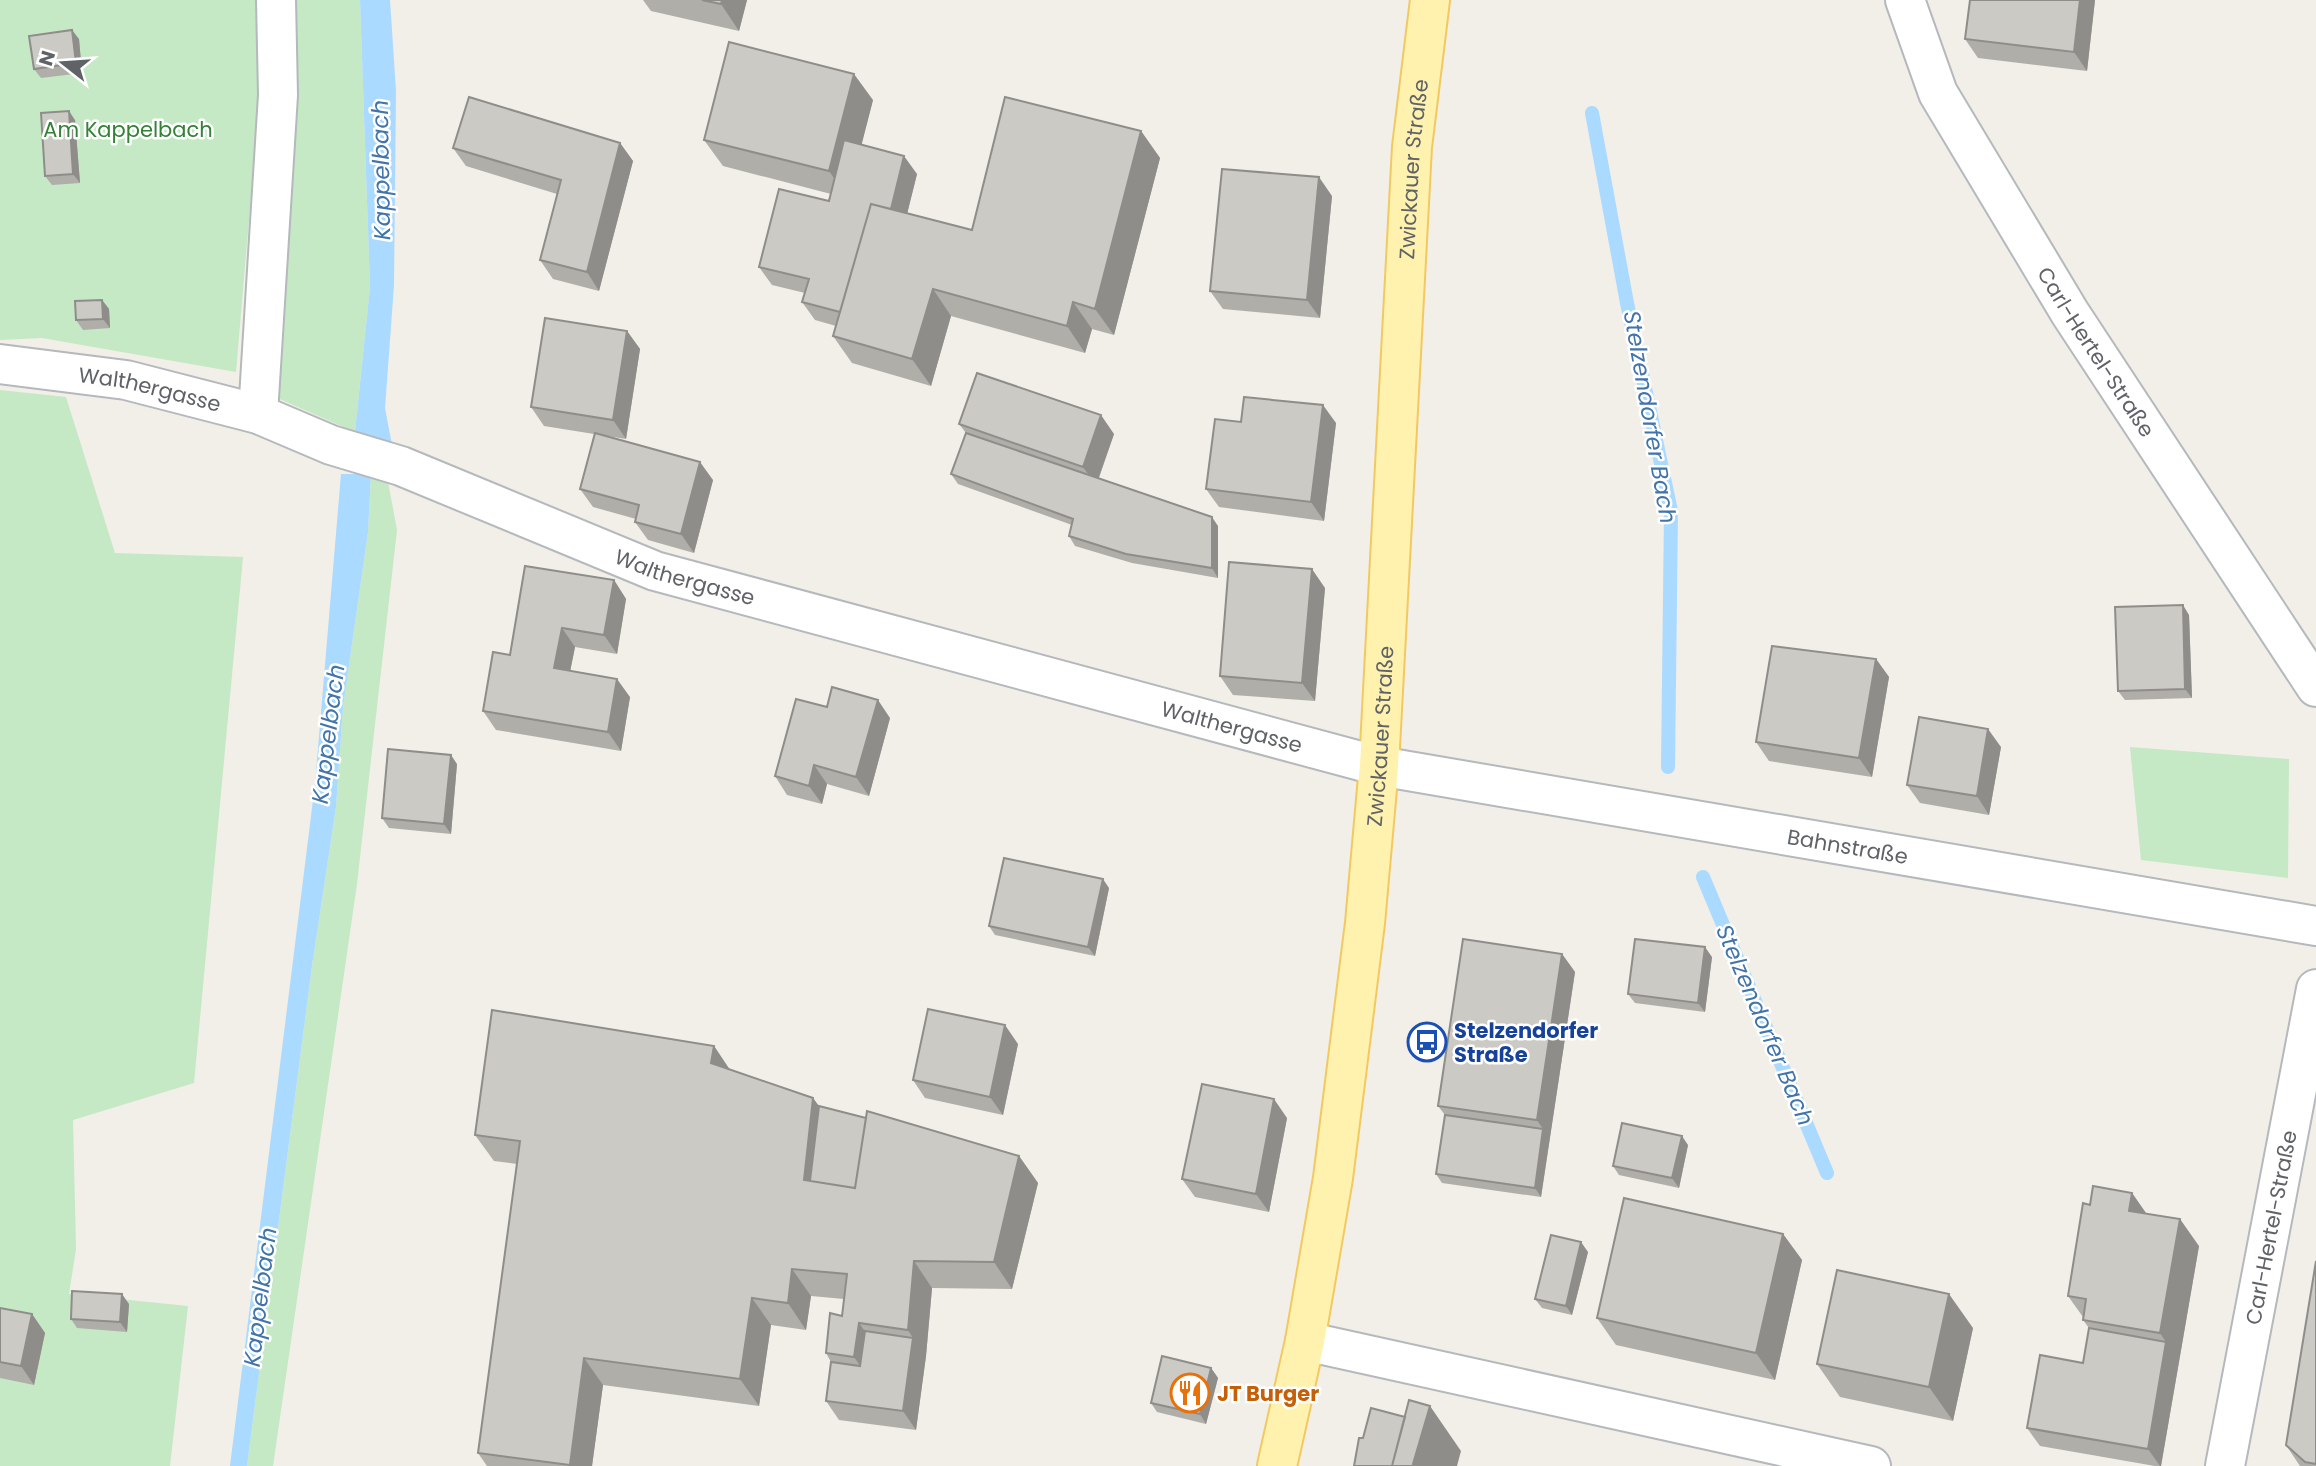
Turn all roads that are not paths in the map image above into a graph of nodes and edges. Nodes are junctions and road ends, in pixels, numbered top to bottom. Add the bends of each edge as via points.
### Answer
1 (276, 0) edge
2 (1430, 0) edge
3 (1905, 0) edge
4 (0, 364) edge
5 (258, 414) junction
6 (2316, 687) edge
7 (1379, 766) junction
8 (2316, 926) edge
9 (2316, 989) edge
10 (1305, 1341) junction
11 (1277, 1466) edge
12 (1871, 1466) edge
13 (2225, 1466) edge

1 - 5 street via 278,95
2 - 7 main road, Zwickauer Straße via 1412,147
3 - 6 street, Carl-Hertel-Straße via 1938,93 2049,278
4 - 5 street, Walthergasse via 125,380
5 - 7 street, Walthergasse via 331,445 401,466 655,571
7 - 8 street, Bahnstraße
7 - 10 main road, Zwickauer Straße via 1335,1165
9 - 13 street, Carl-Hertel-Straße
10 - 11 main road, Zwickauer Straße
10 - 12 street

